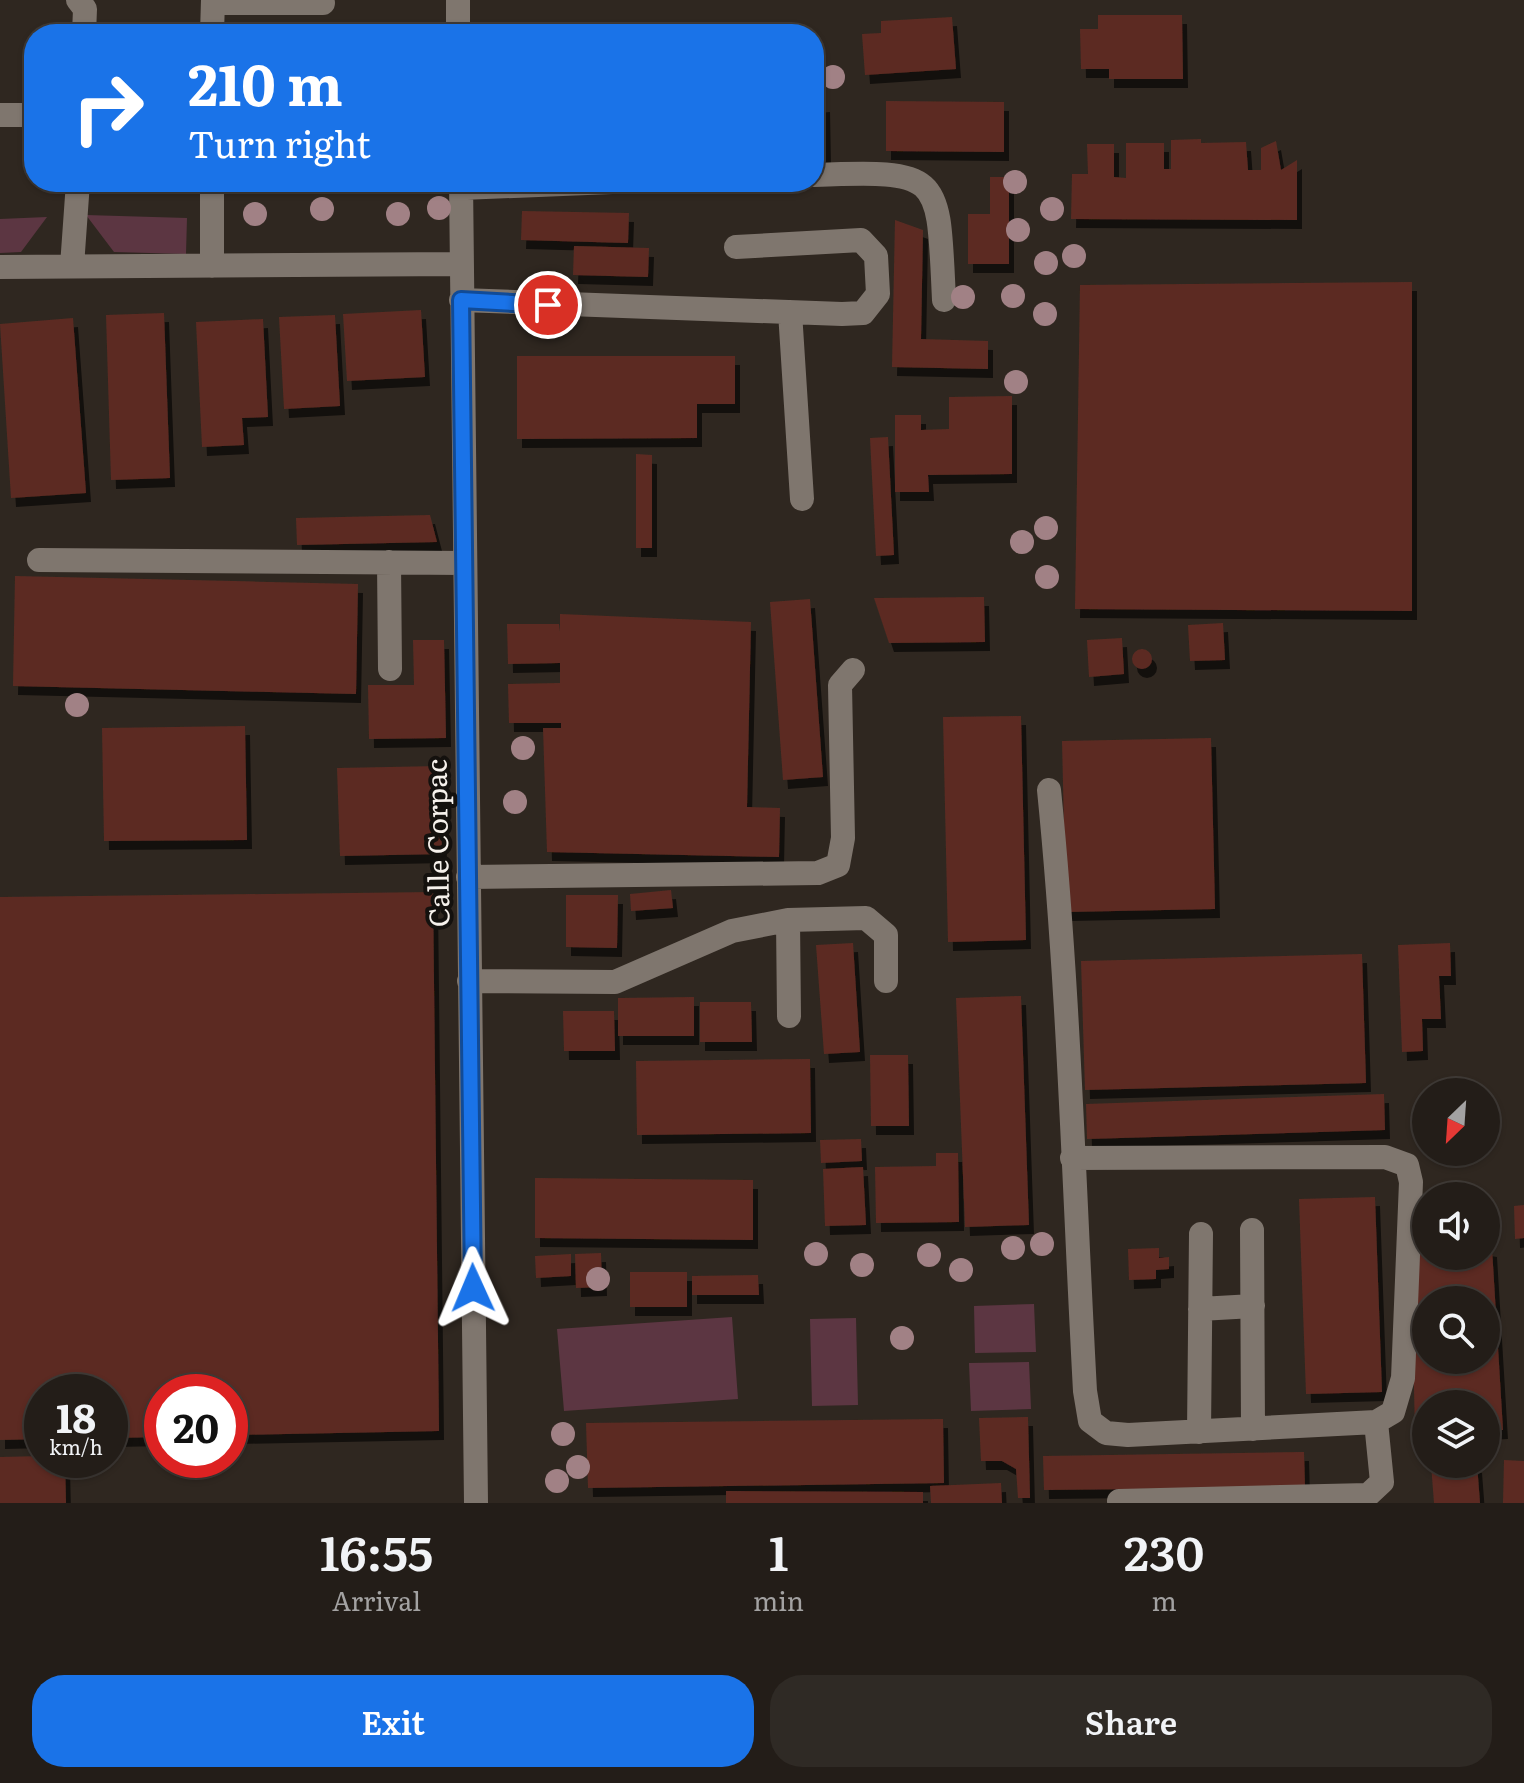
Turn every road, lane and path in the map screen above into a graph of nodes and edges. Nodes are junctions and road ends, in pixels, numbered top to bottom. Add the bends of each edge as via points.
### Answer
1 (78, 0) edge
2 (458, 0) edge
3 (213, 2) edge
4 (323, 3) dead end
5 (84, 24) edge
6 (212, 24) edge
7 (458, 24) edge
8 (0, 115) edge
9 (24, 115) edge
10 (824, 174) edge
11 (77, 192) edge
12 (212, 192) edge
13 (461, 192) edge
14 (736, 247) dead end
15 (461, 264) junction
16 (72, 266) junction
17 (212, 266) junction
18 (0, 267) edge
19 (461, 300) junction
20 (944, 300) dead end
21 (790, 312) junction
22 (802, 499) dead end
23 (39, 560) dead end
24 (389, 562) junction
25 (465, 563) junction
26 (390, 669) dead end
27 (853, 670) dead end
28 (1049, 790) dead end
29 (468, 877) junction
30 (788, 920) junction
31 (469, 981) junction
32 (886, 981) dead end
33 (789, 1016) dead end
34 (1072, 1158) junction
35 (1252, 1230) dead end
36 (1201, 1234) dead end
37 (1253, 1306) junction
38 (1200, 1309) junction
39 (1376, 1422) junction
40 (1253, 1429) junction
41 (1199, 1432) junction
42 (1119, 1501) dead end
43 (476, 1503) edge

1 - 5 lane via 85,9
2 - 7 lane
3 - 4 lane
3 - 6 lane
8 - 9 lane
10 - 20 lane via 910,176 927,187 940,220
11 - 16 lane
12 - 17 lane
13 - 15 lane, Calle Corpac
14 - 21 lane via 861,240 876,256 878,294 863,313
15 - 17 lane
15 - 19 lane, Calle Corpac
16 - 17 lane
16 - 18 lane
19 - 21 lane
19 - 25 lane, Calle Corpac
21 - 22 lane
23 - 24 lane
24 - 25 lane
24 - 26 lane
25 - 29 lane, Calle Corpac
27 - 29 lane via 840,685 843,838 838,865 818,873
28 - 34 lane via 1076,1110
29 - 31 lane, Calle Corpac
30 - 31 lane via 732,931 615,982
30 - 32 lane via 866,918 886,935
30 - 33 lane
31 - 43 lane, Calle Corpac
34 - 39 lane via 1385,1157 1407,1165 1411,1182 1403,1378 1393,1412
34 - 41 lane via 1090,1421 1106,1433
35 - 37 lane
36 - 38 lane
37 - 38 lane
37 - 40 lane
38 - 41 lane
39 - 40 lane
39 - 42 lane via 1382,1482 1368,1495
40 - 41 lane

